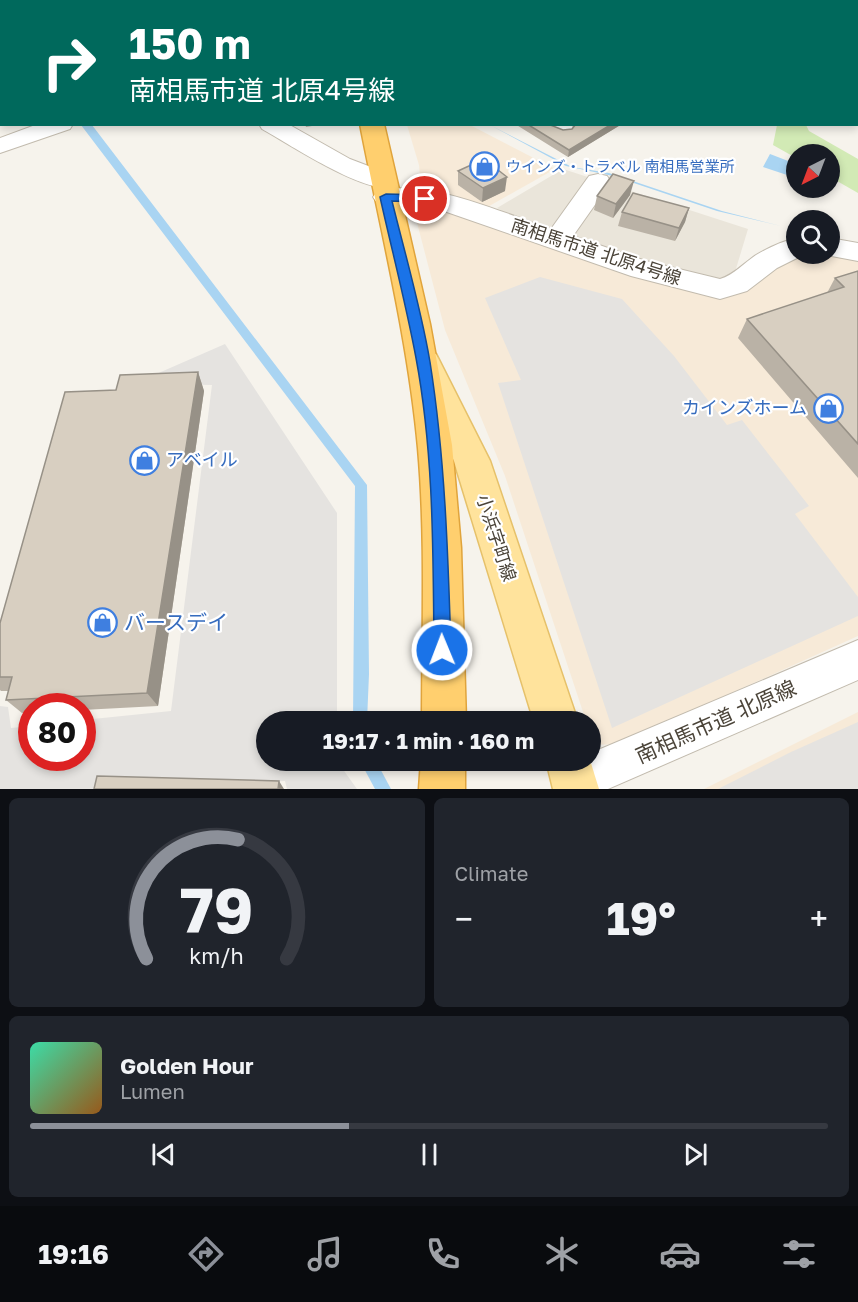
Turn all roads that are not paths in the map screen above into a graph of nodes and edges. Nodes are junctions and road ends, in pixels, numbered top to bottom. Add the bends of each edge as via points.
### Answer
1 (56, 126) edge
2 (274, 126) edge
3 (372, 126) edge
4 (0, 146) edge
5 (598, 182) dead end
6 (385, 189) junction
7 (555, 241) junction
8 (840, 249) edge
9 (786, 252) edge
10 (858, 252) edge
11 (423, 359) junction
12 (858, 660) edge
13 (444, 711) edge
14 (552, 711) edge
15 (443, 771) edge
16 (572, 777) edge
17 (442, 789) edge

1 - 4 street
2 - 6 street, 南相馬市道 北原4号線
3 - 6 highway
5 - 7 street
6 - 7 street, 南相馬市道 北原4号線 via 446,203
6 - 11 highway
7 - 9 street, 南相馬市道 北原4号線 via 720,289 737,284
8 - 10 street
11 - 13 highway via 435,448 440,530
11 - 14 main road, 小浜字町線 via 472,461
12 - 16 street, 南相馬市道 北原線
15 - 17 highway

